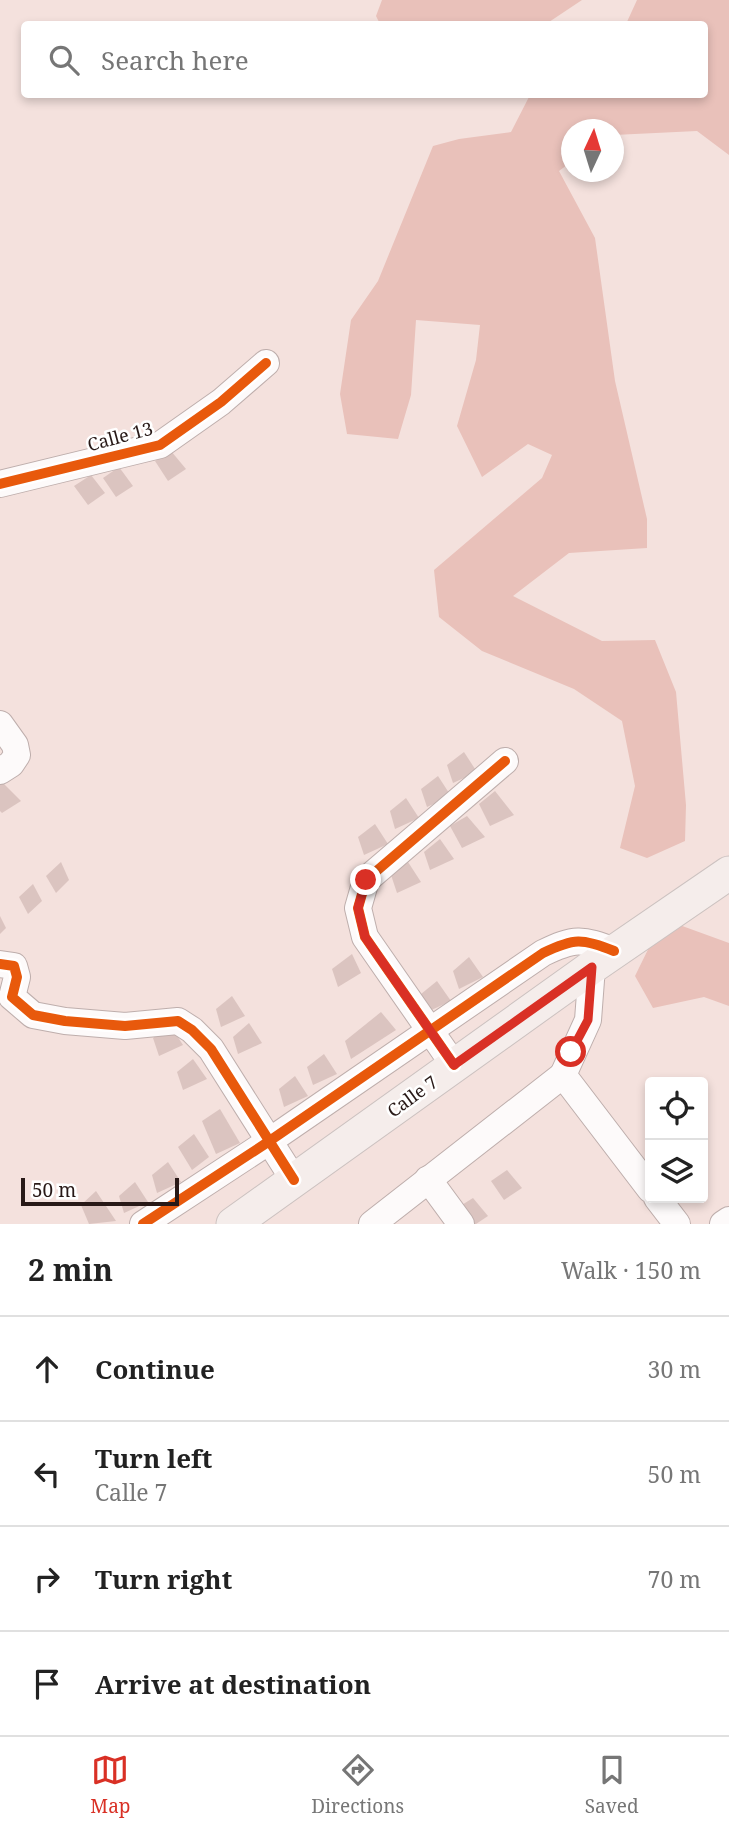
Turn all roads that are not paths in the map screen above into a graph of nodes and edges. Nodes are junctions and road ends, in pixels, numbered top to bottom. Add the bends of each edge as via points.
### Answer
1 (266, 363) dead end
2 (0, 484) edge
3 (0, 723) edge
4 (505, 761) dead end
5 (0, 771) edge
6 (729, 873) edge
7 (603, 959) junction
8 (0, 964) edge
9 (430, 1030) junction
10 (454, 1065) junction
11 (563, 1075) junction
12 (268, 1142) junction
13 (428, 1179) junction
14 (294, 1180) junction
15 (645, 1182) edge
16 (661, 1203) edge
17 (729, 1220) edge
18 (143, 1224) edge
19 (233, 1224) edge
20 (372, 1224) edge
21 (461, 1224) edge
22 (677, 1224) edge
23 (723, 1224) edge

1 - 2 street, Calle 13 via 160,445
3 - 5 street via 17,755
4 - 9 street via 366,880 358,908 365,937
6 - 7 main road, Calle 7
7 - 9 street via 586,940 566,942 542,953
7 - 10 main road, Calle 7
7 - 11 street via 588,1020
8 - 12 street via 14,966 17,977 12,997 33,1015 125,1026 178,1021 192,1030 211,1049
9 - 10 street
9 - 12 street
10 - 14 main road, Calle 7
11 - 13 street
11 - 15 street
12 - 14 street
12 - 18 street
13 - 20 street
13 - 21 street
14 - 19 main road, Calle 7
16 - 22 street
17 - 23 street

